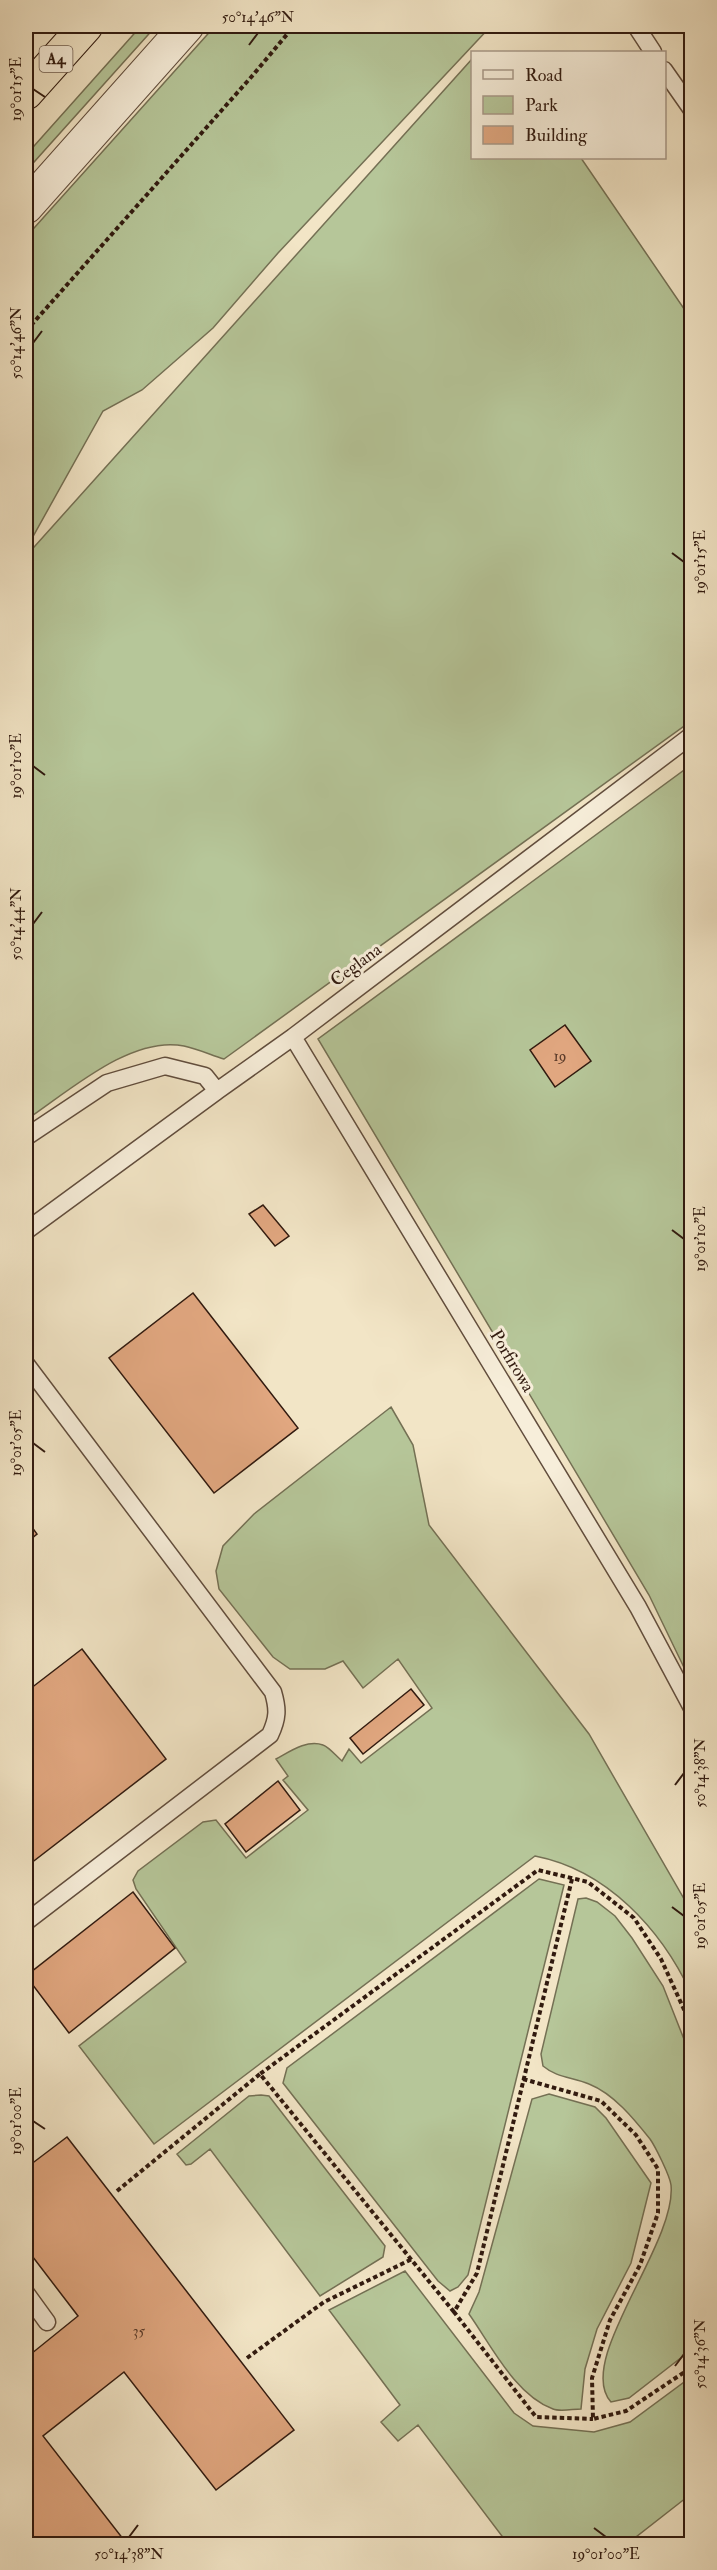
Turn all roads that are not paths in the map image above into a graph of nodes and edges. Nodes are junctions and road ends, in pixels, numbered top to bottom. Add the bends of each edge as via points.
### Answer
1 (86, 26) edge
2 (187, 26) edge
3 (636, 26) edge
4 (652, 51) edge
5 (666, 73) edge
6 (26, 93) edge
7 (692, 110) edge
8 (26, 207) edge
9 (692, 735) edge
10 (293, 1037) junction
11 (217, 1091) junction
12 (26, 1137) edge
13 (26, 1231) edge
14 (26, 1364) edge
15 (687, 1685) edge
16 (692, 1708) edge
17 (26, 1922) edge
18 (26, 2293) edge
19 (47, 2322) dead end

1 - 6 highway, A4
2 - 8 street
3 - 4 lane
5 - 7 lane
9 - 10 lane, Ceglana
10 - 11 lane, Ceglana
10 - 15 lane, Porfirowa
11 - 12 lane via 206,1076 165,1066 107,1083
11 - 13 lane, Ceglana
14 - 17 lane via 273,1692 278,1709 270,1735
15 - 16 lane, Porfirowa
18 - 19 lane

